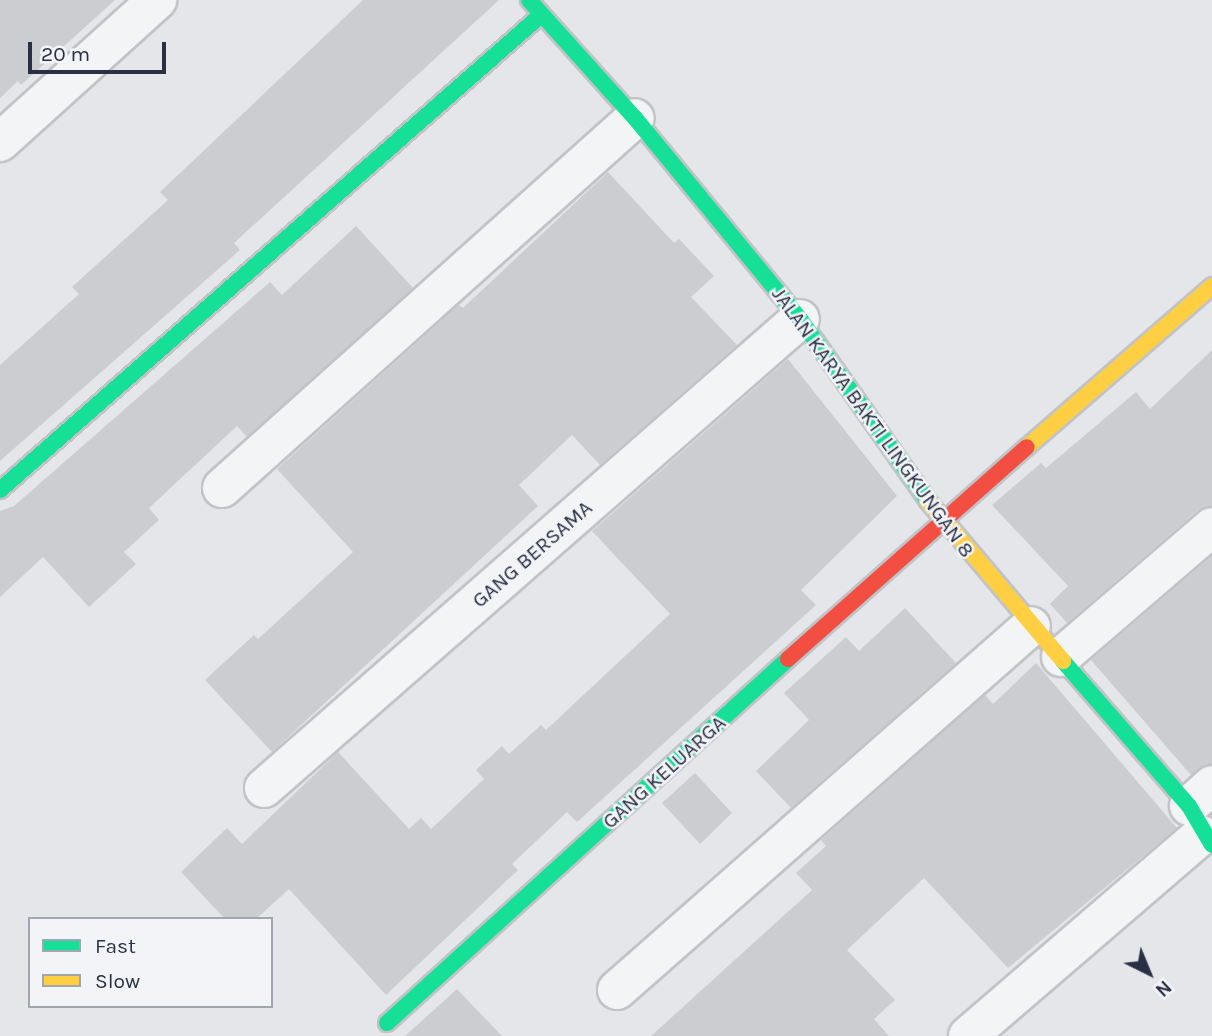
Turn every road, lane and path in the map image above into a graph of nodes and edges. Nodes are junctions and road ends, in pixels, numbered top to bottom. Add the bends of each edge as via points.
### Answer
1 (157, 0) edge
2 (529, 0) edge
3 (541, 15) junction
4 (635, 118) junction
5 (0, 142) edge
6 (1212, 286) edge
7 (800, 319) junction
8 (222, 488) dead end
9 (0, 490) edge
10 (941, 521) junction
11 (1212, 527) edge
12 (1031, 626) junction
13 (1061, 657) junction
14 (264, 788) dead end
15 (1204, 818) edge
16 (617, 990) dead end
17 (387, 1023) dead end
18 (968, 1036) edge

1 - 5 street
2 - 3 street, JALAN KARYA BAKTI LINGKUNGAN 8
3 - 4 street, JALAN KARYA BAKTI LINGKUNGAN 8
3 - 9 street
4 - 7 street, JALAN KARYA BAKTI LINGKUNGAN 8
4 - 8 street
6 - 10 street, GANG KELUARGA
7 - 10 street, JALAN KARYA BAKTI LINGKUNGAN 8
7 - 14 street, GANG BERSAMA
10 - 12 street, JALAN KARYA BAKTI LINGKUNGAN 8
10 - 17 street, GANG KELUARGA
11 - 13 street
12 - 13 street, JALAN KARYA BAKTI LINGKUNGAN 8
12 - 16 street
13 - 15 street, JALAN KARYA BAKTI LINGKUNGAN 8
15 - 18 street

